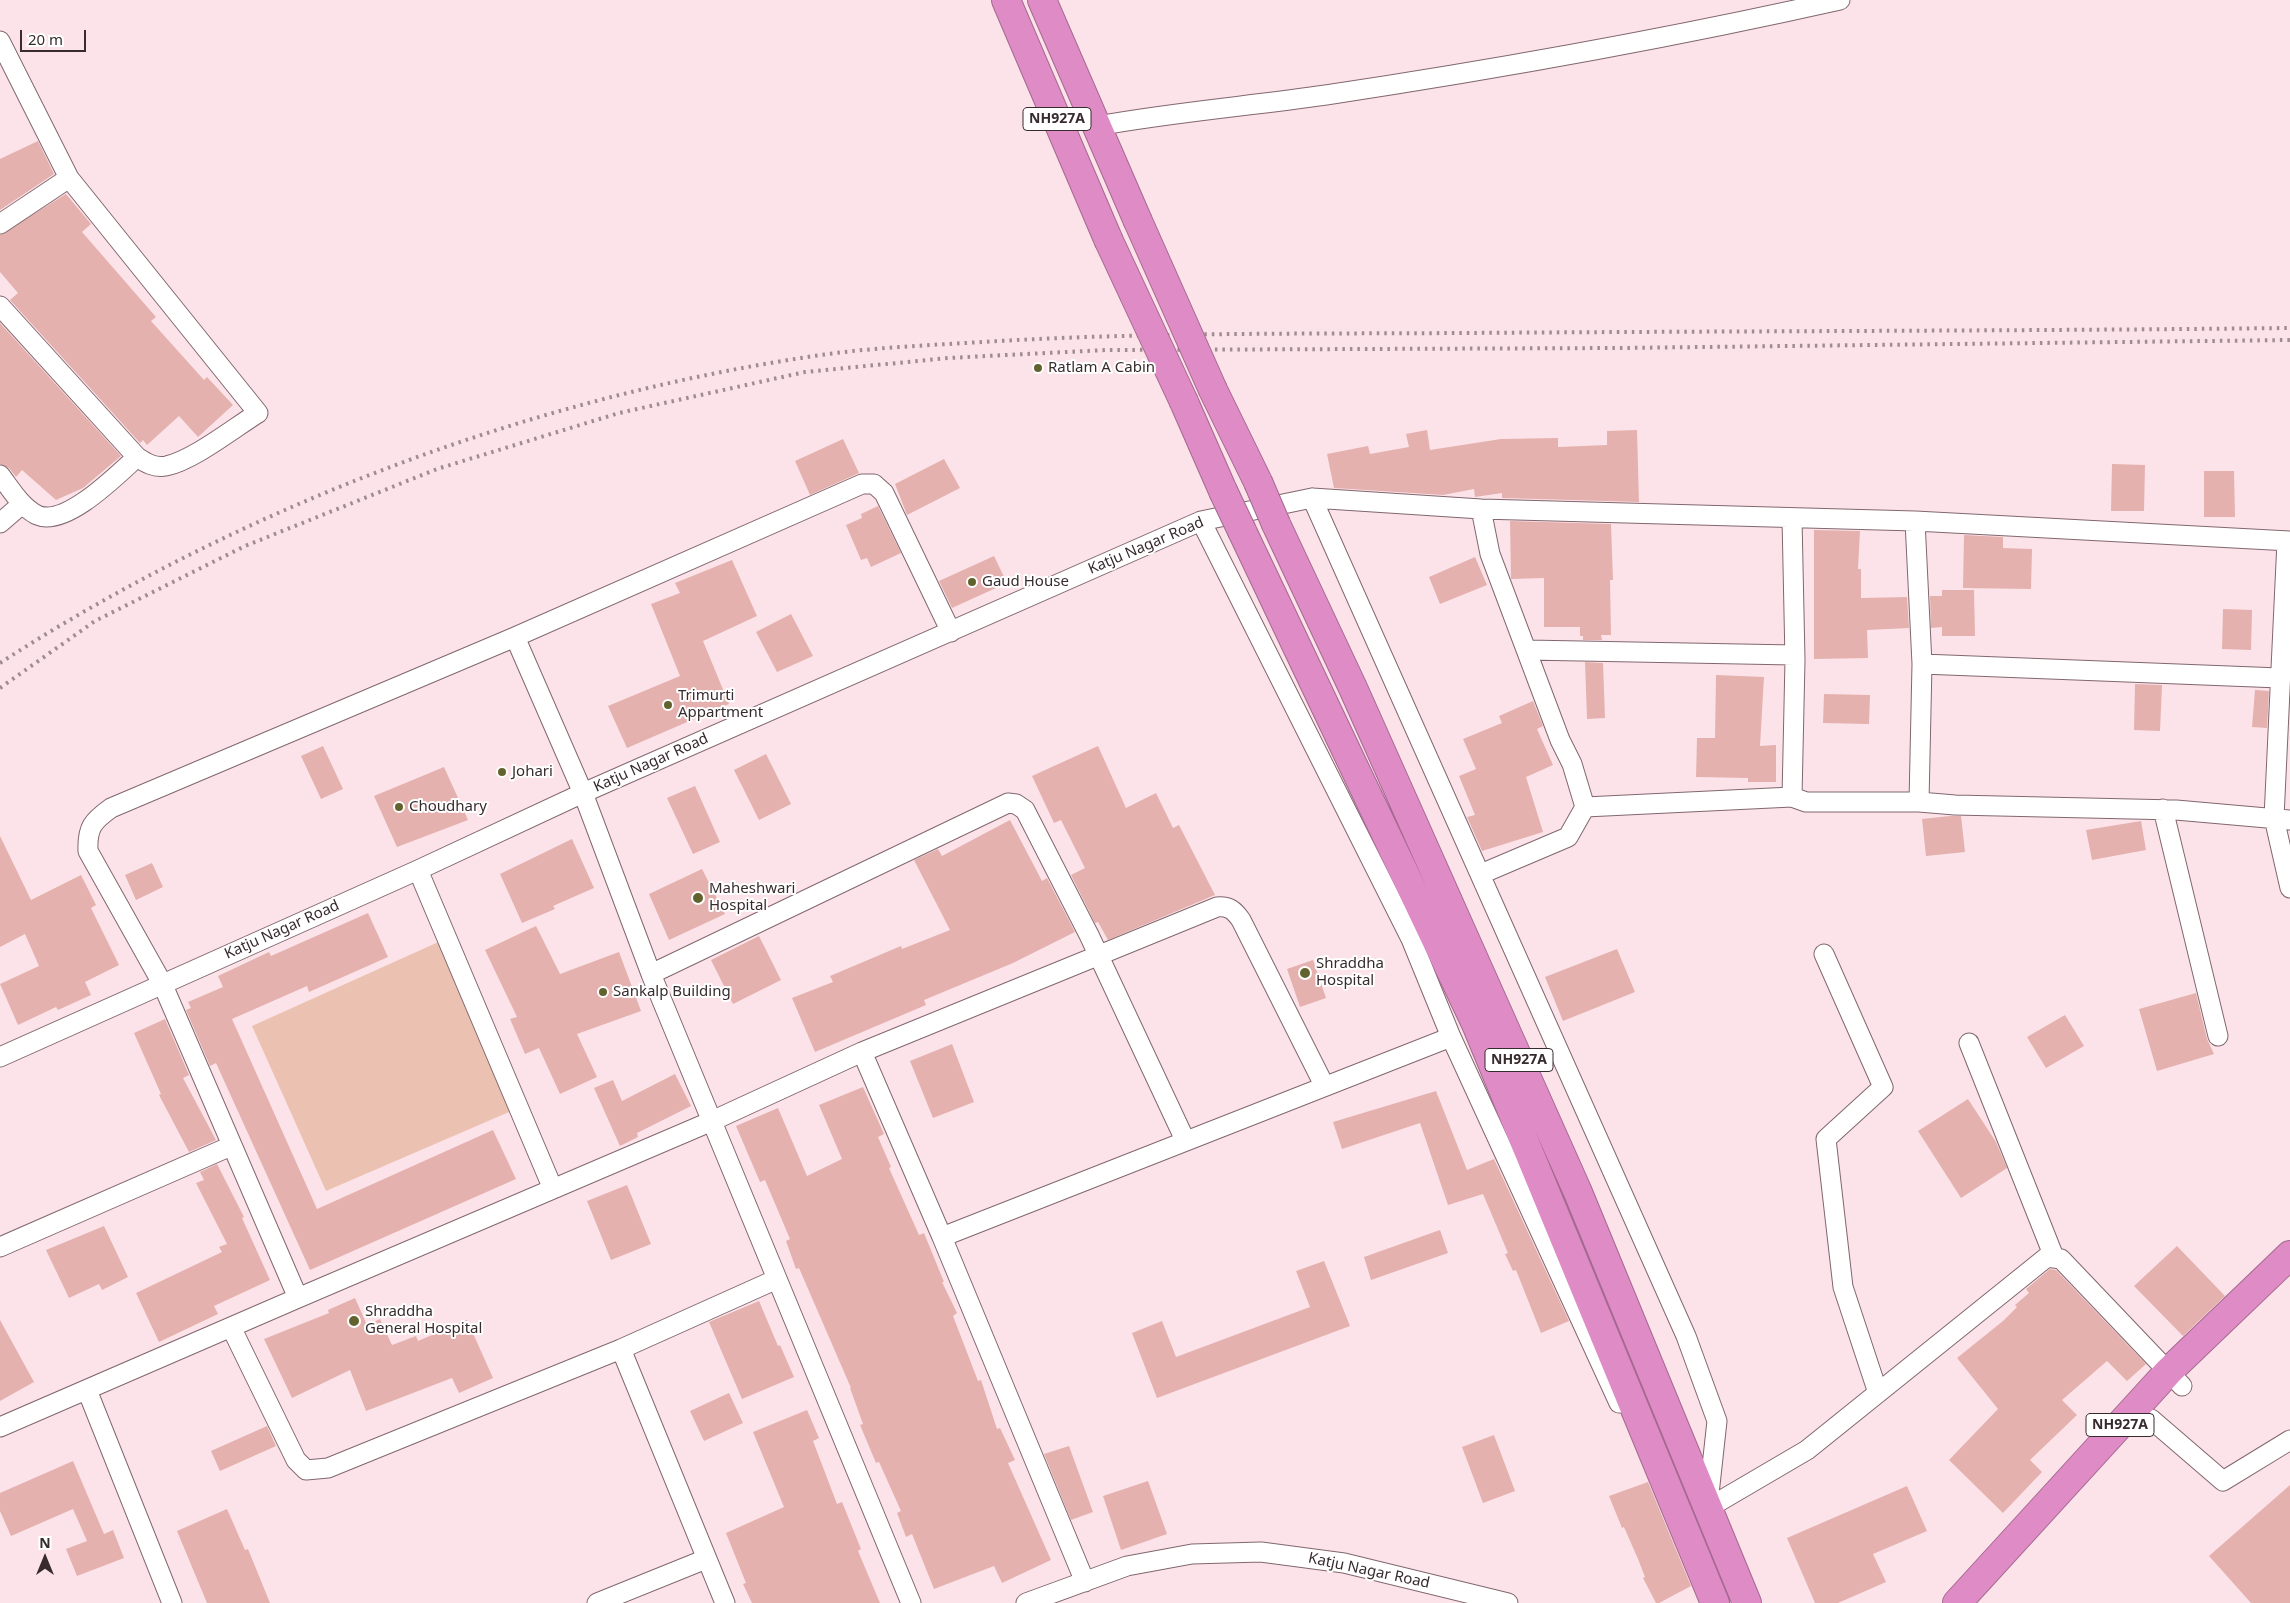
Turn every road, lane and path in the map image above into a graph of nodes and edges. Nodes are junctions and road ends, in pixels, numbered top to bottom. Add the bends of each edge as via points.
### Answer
1 (1006, 0) edge
2 (1042, 0) edge
3 (1840, 0) edge
4 (0, 41) edge
5 (1097, 126) junction
6 (69, 178) junction
7 (0, 224) edge
8 (0, 306) edge
9 (137, 457) junction
10 (0, 475) edge
11 (1312, 498) junction
12 (22, 504) junction
13 (1481, 509) junction
14 (1792, 518) junction
15 (1201, 521) junction
16 (1916, 521) junction
17 (0, 523) edge
18 (2288, 541) edge
19 (951, 632) junction
20 (515, 638) junction
21 (1527, 650) junction
22 (1794, 655) junction
23 (1922, 664) junction
24 (2280, 678) junction
25 (583, 793) junction
26 (1792, 797) junction
27 (1918, 802) junction
28 (1585, 807) junction
29 (2163, 809) junction
30 (2282, 819) edge
31 (418, 870) junction
32 (1481, 874) junction
33 (2290, 888) edge
34 (1098, 954) junction
35 (1824, 954) dead end
36 (651, 974) junction
37 (162, 983) junction
38 (2218, 1036) dead end
39 (1451, 1037) junction
40 (1969, 1043) dead end
41 (2, 1052) edge
42 (862, 1052) junction
43 (1324, 1085) junction
44 (712, 1121) junction
45 (1185, 1140) junction
46 (231, 1146) junction
47 (553, 1189) junction
48 (942, 1237) junction
49 (0, 1247) edge
50 (2290, 1254) edge
51 (2054, 1257) junction
52 (777, 1279) junction
53 (2290, 1280) edge
54 (298, 1298) junction
55 (231, 1327) junction
56 (621, 1349) junction
57 (2176, 1379) junction
58 (87, 1390) junction
59 (1878, 1393) junction
60 (2151, 1419) junction
61 (0, 1427) edge
62 (2290, 1440) edge
63 (1708, 1508) junction
64 (1679, 1513) junction
65 (706, 1559) junction
66 (1085, 1582) junction
67 (172, 1603) edge
68 (597, 1603) edge
69 (725, 1603) edge
70 (911, 1603) edge
71 (1026, 1603) edge
72 (1508, 1603) edge
73 (1715, 1603) edge
74 (1747, 1603) edge
75 (1957, 1603) edge
76 (1978, 1603) edge

1 - 64 highway, NH927A, bridge via 1108,239 1223,491 1476,1024
2 - 5 highway, NH927A
3 - 5 street via 1790,12 1325,95 1164,114
4 - 6 street
5 - 63 highway, NH927A, bridge via 1577,1190
6 - 7 street
6 - 9 street via 258,413 187,458 165,466 151,466
8 - 9 street
9 - 12 street via 91,498 60,514 49,517 37,515
10 - 12 street
11 - 13 street, Katju Nagar Road
11 - 15 street, Katju Nagar Road
11 - 32 street
12 - 17 street
13 - 14 street, Katju Nagar Road
13 - 21 street via 1490,554
14 - 16 street, Katju Nagar Road
14 - 22 street
15 - 19 street, Katju Nagar Road
15 - 39 street via 1411,939
16 - 18 street, Katju Nagar Road
16 - 23 street
18 - 24 street
19 - 20 street via 884,493 874,484 862,484
19 - 25 street, Katju Nagar Road
20 - 25 street
20 - 37 street via 112,808 94,820 87,836 88,851
21 - 22 street
21 - 28 street via 1572,764
22 - 26 street
23 - 24 street
23 - 27 street
24 - 30 street
25 - 31 street, Katju Nagar Road
25 - 36 street
26 - 27 street via 1806,802
26 - 28 street
27 - 29 street
28 - 32 street via 1568,836
29 - 30 street
29 - 38 street
30 - 33 street
31 - 37 street, Katju Nagar Road
31 - 47 street
32 - 63 street via 1686,1336 1717,1421
34 - 36 street via 1024,810 1008,803
34 - 42 street
34 - 43 street via 1216,907 1228,907 1241,920
34 - 45 street
35 - 59 street via 1883,1087 1826,1139 1843,1287
36 - 44 street
37 - 41 street, Katju Nagar Road
37 - 46 street
39 - 43 street
39 - 64 street via 1628,1424
40 - 51 street
42 - 44 street
42 - 48 street
43 - 45 street
44 - 47 street
44 - 52 street
45 - 48 street
46 - 49 street
46 - 54 street
47 - 54 street
48 - 66 street
50 - 57 highway, NH927A
51 - 57 street via 2061,1259
51 - 59 street via 2047,1257
52 - 56 street
52 - 70 street
53 - 57 highway, NH927A
54 - 55 street
55 - 56 street via 296,1460 306,1470 328,1468
55 - 58 street
56 - 65 street
57 - 60 highway, NH927A
57 - 75 highway, NH927A
58 - 61 street
58 - 67 street
59 - 63 street via 1806,1450
60 - 62 street via 2223,1481
60 - 76 highway, NH927A
63 - 74 highway, NH927A
64 - 73 highway, NH927A
65 - 68 street
65 - 69 street
66 - 71 street, Katju Nagar Road
66 - 72 street, Katju Nagar Road via 1127,1566 1192,1554 1262,1552 1344,1563

